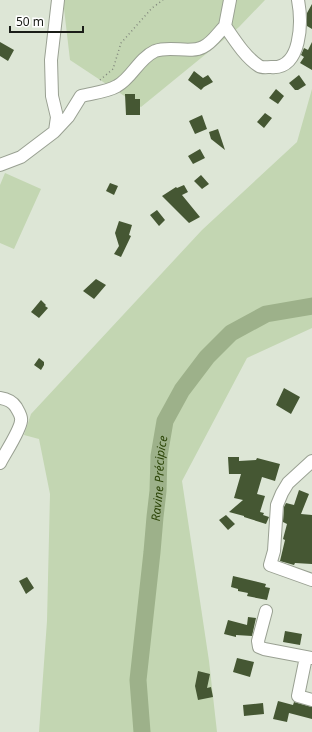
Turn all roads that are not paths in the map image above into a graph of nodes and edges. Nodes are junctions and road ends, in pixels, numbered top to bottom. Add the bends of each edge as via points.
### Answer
1 (58, 0) edge
2 (230, 0) edge
3 (298, 0) edge
4 (225, 26) junction
5 (54, 132) junction
6 (0, 165) edge
7 (0, 398) edge
8 (312, 461) edge
9 (0, 463) edge
10 (312, 580) edge
11 (266, 611) dead end
12 (309, 658) edge
13 (312, 700) edge

1 - 5 street via 51,60 52,96 57,117
2 - 4 street
3 - 4 street via 300,29 296,51 288,63 278,68 260,67 247,56
4 - 5 street via 203,48 169,48 155,52 142,60 117,86 81,96 68,117
5 - 6 street via 21,157
7 - 9 street via 13,403 21,421
8 - 10 street via 288,483 277,505 274,551 270,565
11 - 12 street via 258,641 259,647
12 - 13 street via 298,696

